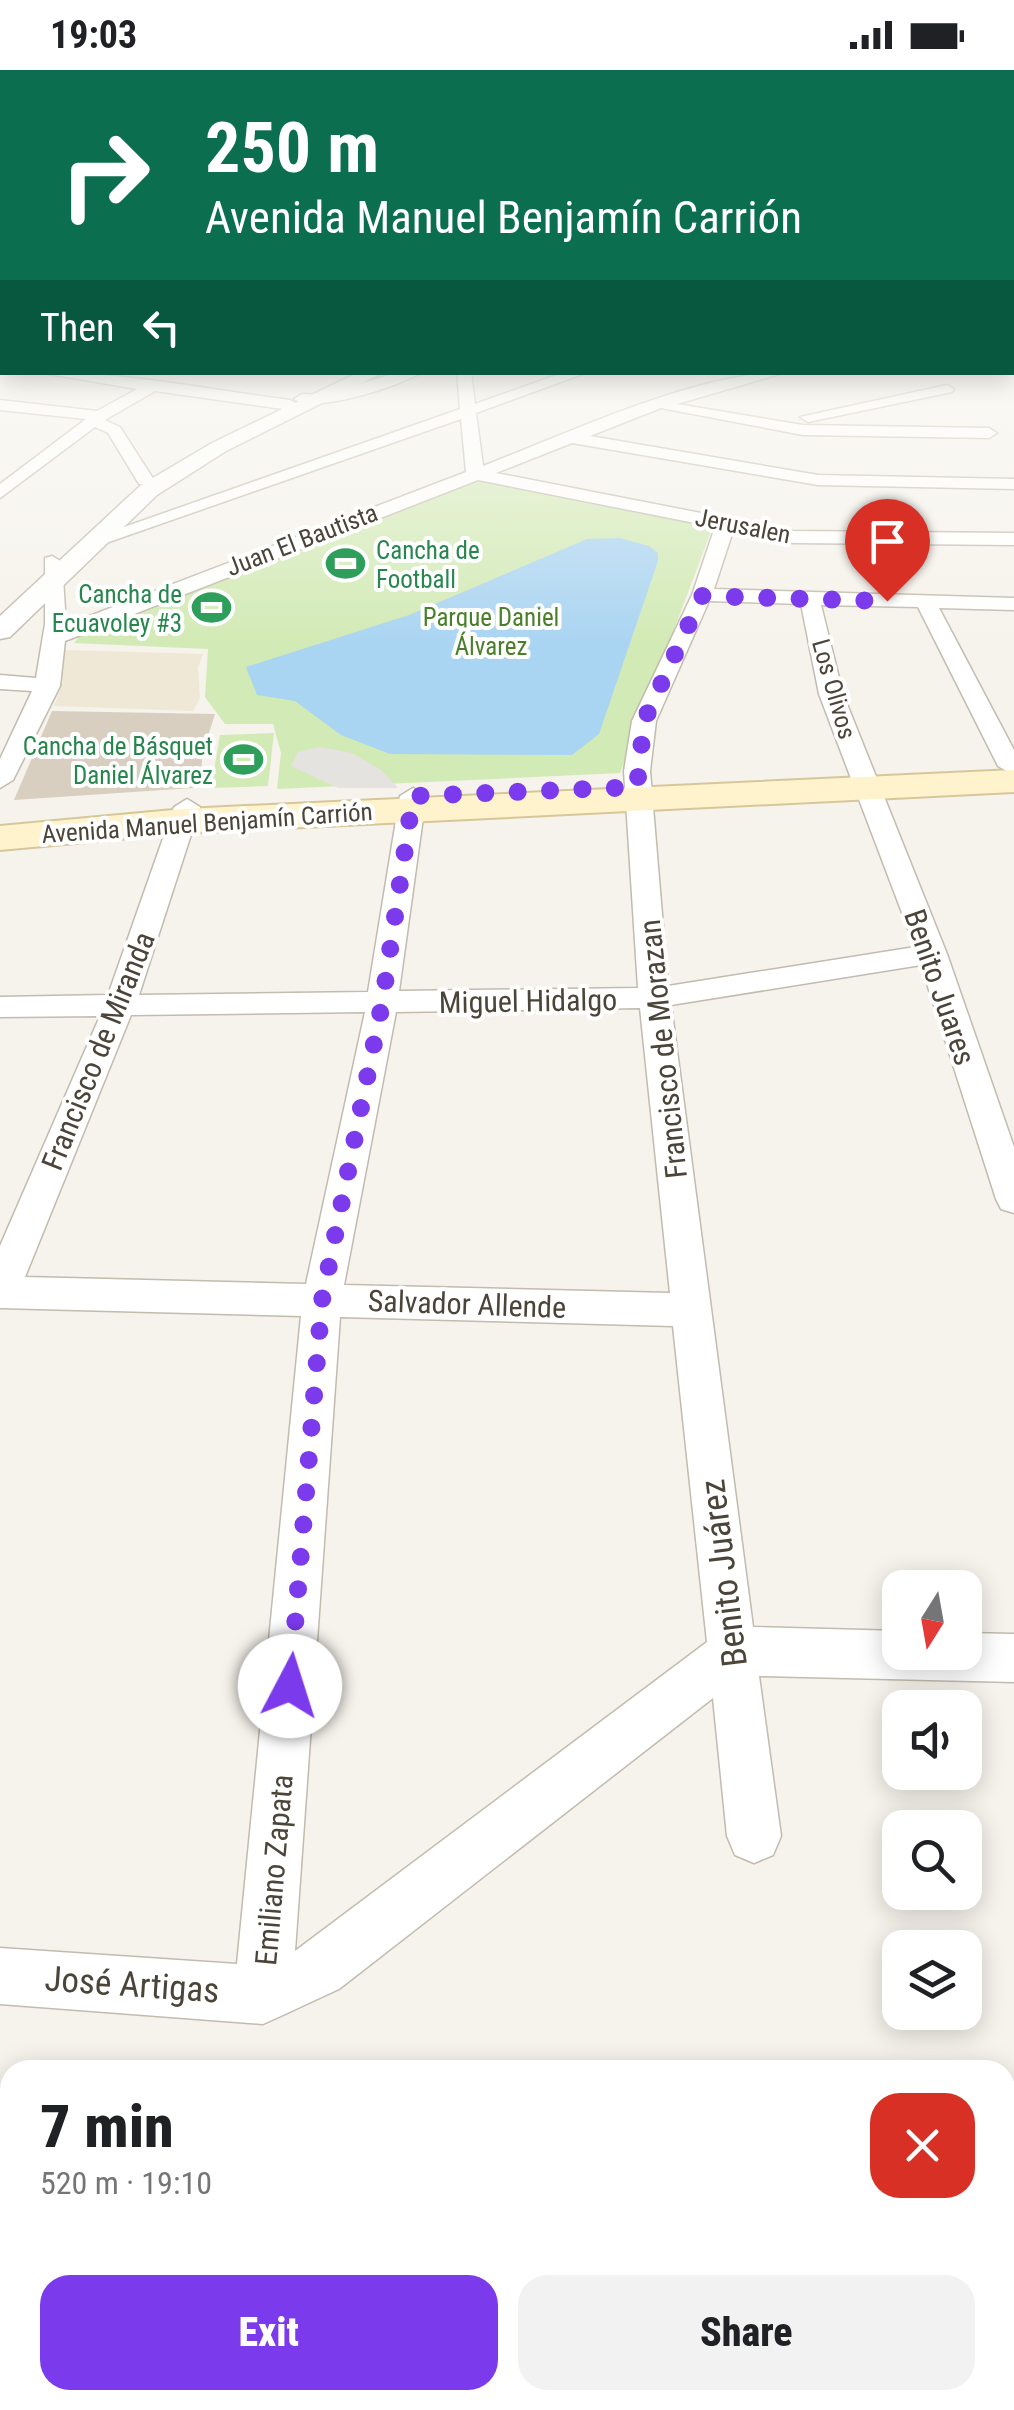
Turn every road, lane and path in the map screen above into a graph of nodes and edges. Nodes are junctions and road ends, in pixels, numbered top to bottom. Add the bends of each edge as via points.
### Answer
1 (84, 429) edge
2 (113, 429) edge
3 (247, 429) edge
4 (253, 429) edge
5 (421, 429) edge
6 (468, 429) edge
7 (593, 429) edge
8 (812, 429) edge
9 (985, 429) edge
10 (989, 433) junction
11 (570, 438) junction
12 (1002, 447) dead end
13 (475, 474) junction
14 (144, 480) junction
15 (818, 480) junction
16 (1014, 484) edge
17 (0, 494) edge
18 (814, 503) dead end
19 (834, 516) dead end
20 (726, 523) junction
21 (882, 538) junction
22 (99, 539) junction
23 (1014, 539) edge
24 (54, 571) junction
25 (702, 596) junction
26 (810, 600) junction
27 (926, 602) junction
28 (1014, 604) edge
29 (0, 610) edge
30 (0, 631) edge
31 (55, 637) junction
32 (0, 682) edge
33 (49, 686) junction
34 (1013, 771) edge
35 (0, 780) edge
36 (865, 784) junction
37 (638, 794) junction
38 (413, 802) junction
39 (186, 814) junction
40 (0, 822) edge
41 (0, 838) edge
42 (932, 954) junction
43 (654, 998) junction
44 (382, 1004) junction
45 (120, 1005) junction
46 (0, 1007) edge
47 (1014, 1199) edge
48 (0, 1292) edge
49 (322, 1300) junction
50 (693, 1310) junction
51 (734, 1651) junction
52 (1014, 1658) edge
53 (754, 1836) dead end
54 (0, 1976) edge
55 (263, 1994) junction

1 - 17 street
2 - 14 street
3 - 14 street
4 - 22 street via 150,490
5 - 22 street
6 - 13 street
7 - 11 street, Juan El Bautista
8 - 10 street
9 - 10 street
10 - 12 street
11 - 13 street, Juan El Bautista
11 - 15 street
13 - 20 street, Jerusalen
13 - 31 street, Juan El Bautista
14 - 24 street
15 - 16 street
15 - 18 street
19 - 21 street
20 - 21 street, Jerusalen via 792,536
20 - 25 street, Francisco de Morazan
21 - 23 street, Jerusalen
22 - 24 street
24 - 29 street
24 - 30 street
24 - 31 street
25 - 26 street
25 - 37 street, Francisco de Morazan via 644,721
26 - 27 street
26 - 36 street, Los Olivos via 830,694
27 - 28 street
27 - 34 street
31 - 33 street
32 - 33 street
33 - 35 street
34 - 36 main road, Avenida Manuel Benjamín Carrión
36 - 37 main road, Avenida Manuel Benjamín Carrión
36 - 42 street, Benito Juares
37 - 38 main road, Avenida Manuel Benjamín Carrión
37 - 43 street, Francisco de Morazan
38 - 39 main road, Avenida Manuel Benjamín Carrión
38 - 44 street, Emiliano Zapata
39 - 40 main road, Avenida Manuel Benjamín Carrión
39 - 41 main road, Avenida Manuel Benjamín Carrión
39 - 45 street, Francisco de Miranda
42 - 43 street, Miguel Hidalgo
42 - 47 street, Benito Juares
43 - 44 street, Miguel Hidalgo
43 - 50 street, Francisco de Morazan
44 - 45 street, Miguel Hidalgo
44 - 49 street, Emiliano Zapata
45 - 46 street, Miguel Hidalgo
45 - 48 street, Francisco de Miranda
48 - 49 street, Salvador Allende
49 - 50 street, Salvador Allende
49 - 55 street, Emiliano Zapata
50 - 51 street, Benito Juárez
51 - 52 street
51 - 53 street, Benito Juárez
51 - 55 street via 318,1968
54 - 55 street, José Artigas

